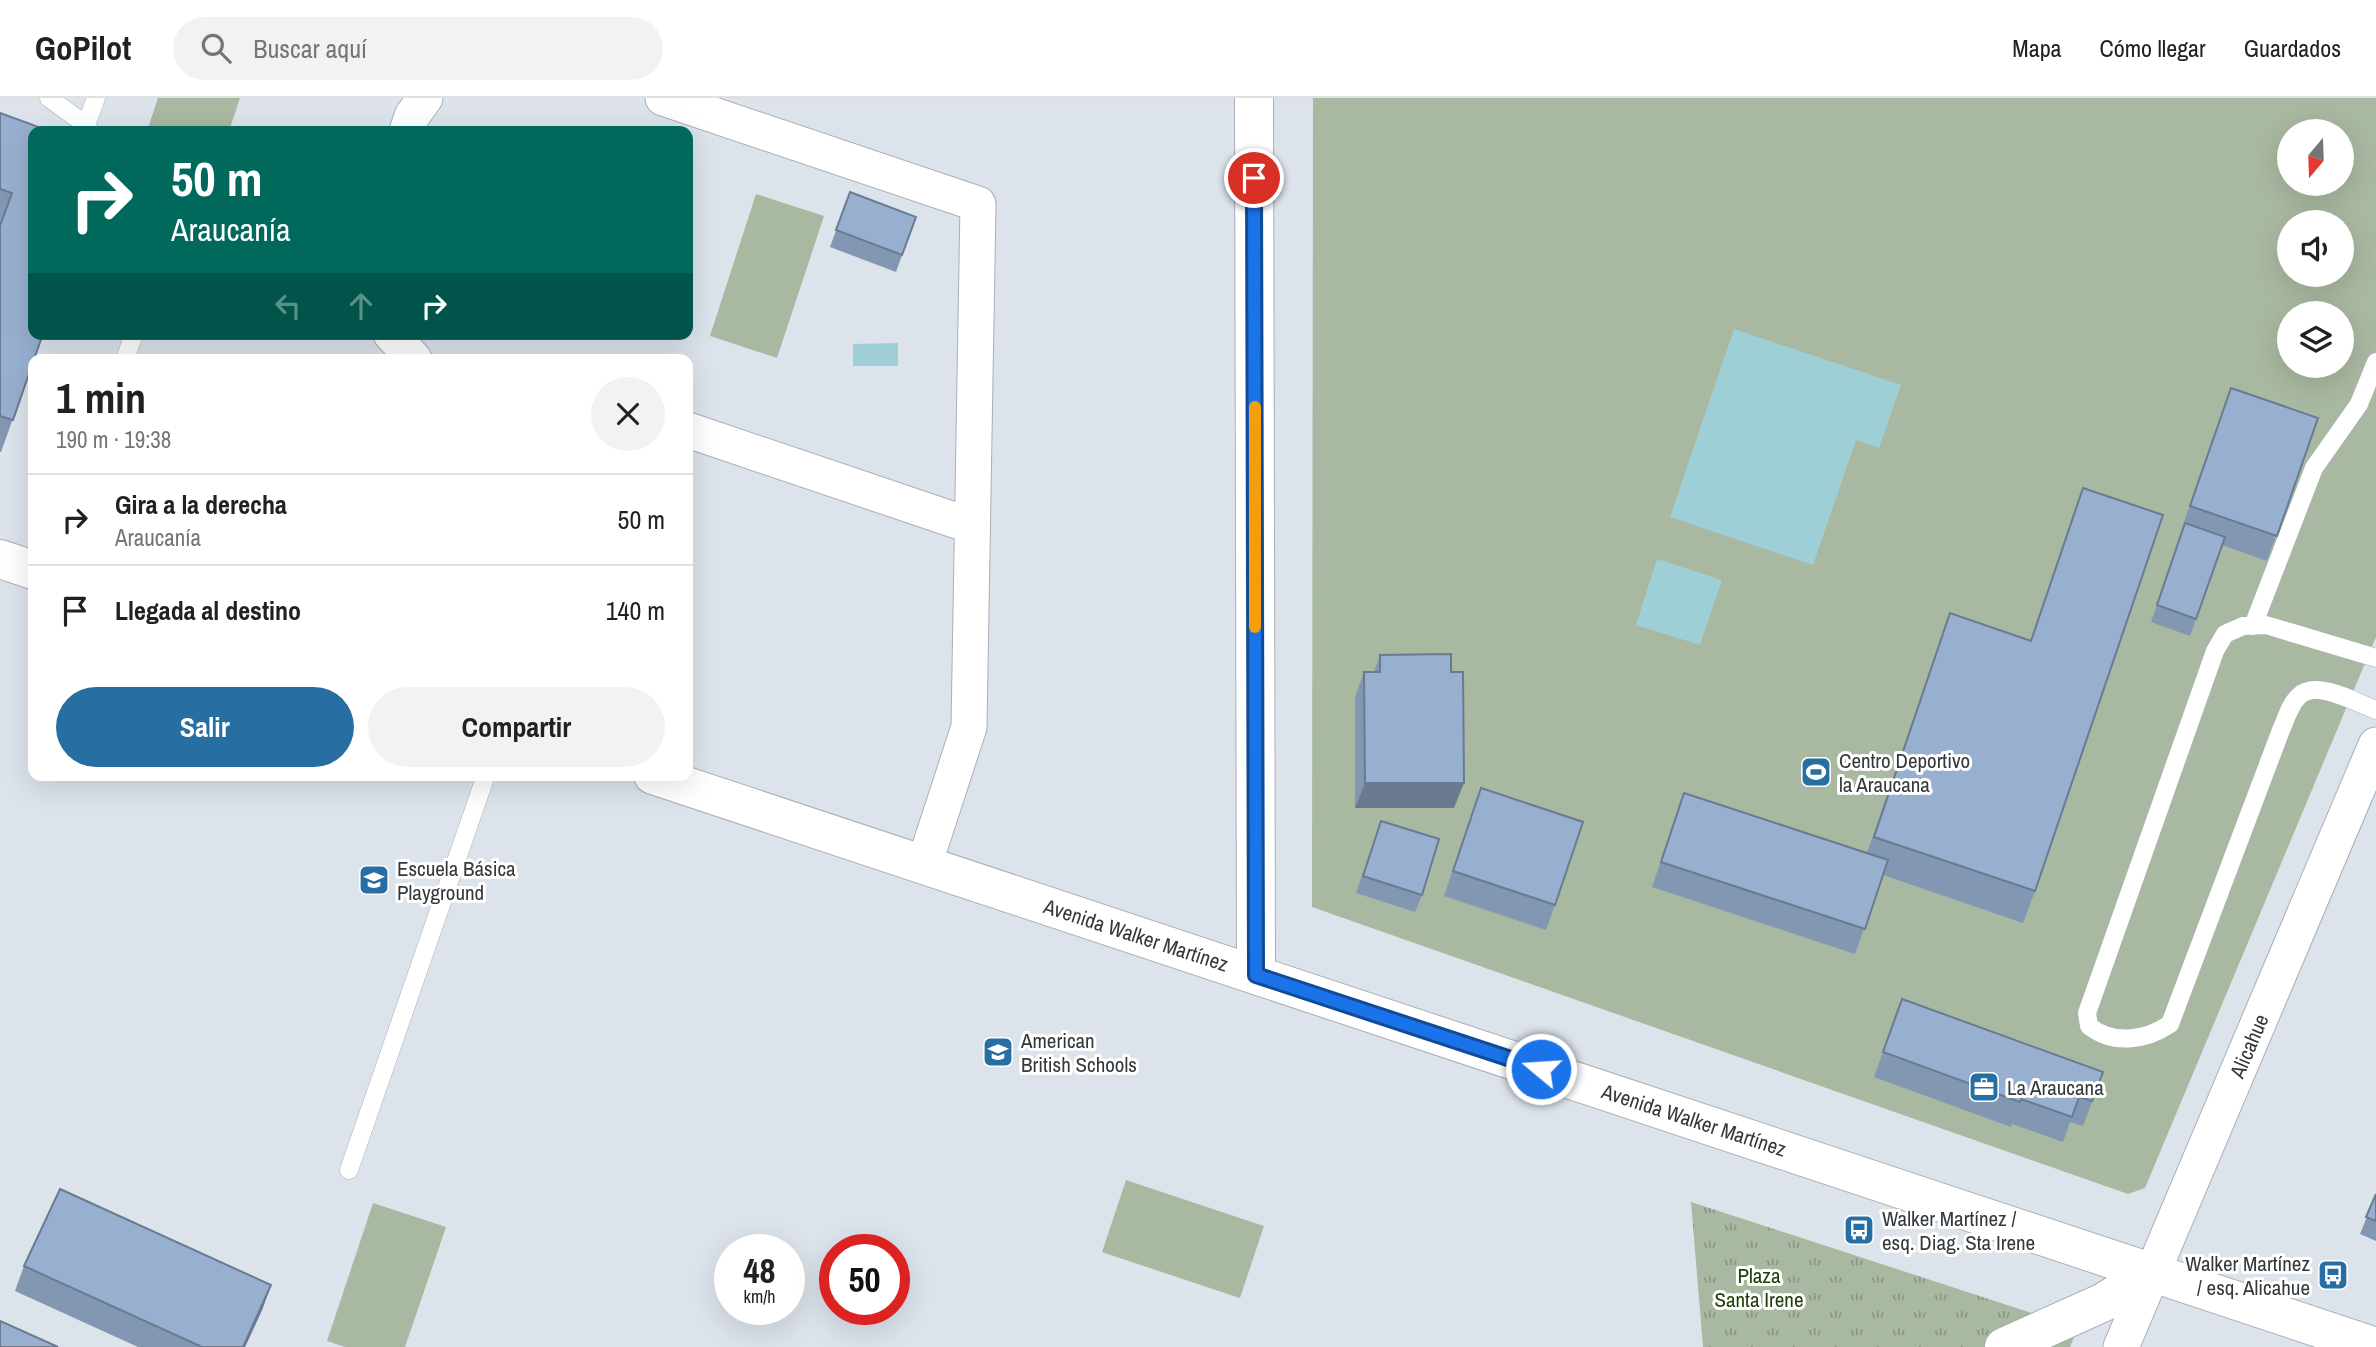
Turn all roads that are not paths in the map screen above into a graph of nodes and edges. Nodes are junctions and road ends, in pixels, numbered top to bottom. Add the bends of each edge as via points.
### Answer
1 (49, 98) edge
2 (96, 98) edge
3 (425, 98) edge
4 (663, 98) edge
5 (1254, 98) edge
6 (85, 126) edge
7 (89, 126) edge
8 (409, 126) edge
9 (397, 340) edge
10 (409, 354) edge
11 (2376, 362) edge
12 (693, 432) edge
13 (972, 526) junction
14 (0, 559) edge
15 (28, 568) edge
16 (2253, 626) junction
17 (2376, 658) edge
18 (2376, 710) edge
19 (2376, 746) edge
20 (484, 781) edge
21 (671, 781) edge
22 (924, 865) junction
23 (1256, 975) junction
24 (349, 1170) dead end
25 (2153, 1271) junction
26 (2004, 1347) edge
27 (2121, 1347) edge
28 (2376, 1347) edge

1 - 6 lane
2 - 7 lane
3 - 8 street
4 - 13 street via 978,204
5 - 23 main road
9 - 10 street
11 - 16 lane via 2359,404 2314,468
12 - 13 street
13 - 22 street via 969,727
14 - 15 main road
16 - 17 lane via 2266,625
16 - 18 lane via 2225,634 2215,652 2087,1013 2089,1026 2098,1033 2118,1039 2140,1037 2170,1024 2298,696 2307,690 2326,690
19 - 25 street, Alicahue
20 - 24 lane
21 - 22 main road, Avenida Walker Martínez
22 - 23 main road, Avenida Walker Martínez
23 - 25 main road, Avenida Walker Martínez
25 - 26 main road via 2104,1302
25 - 27 street, Alicahue
25 - 28 main road, Avenida Walker Martínez

